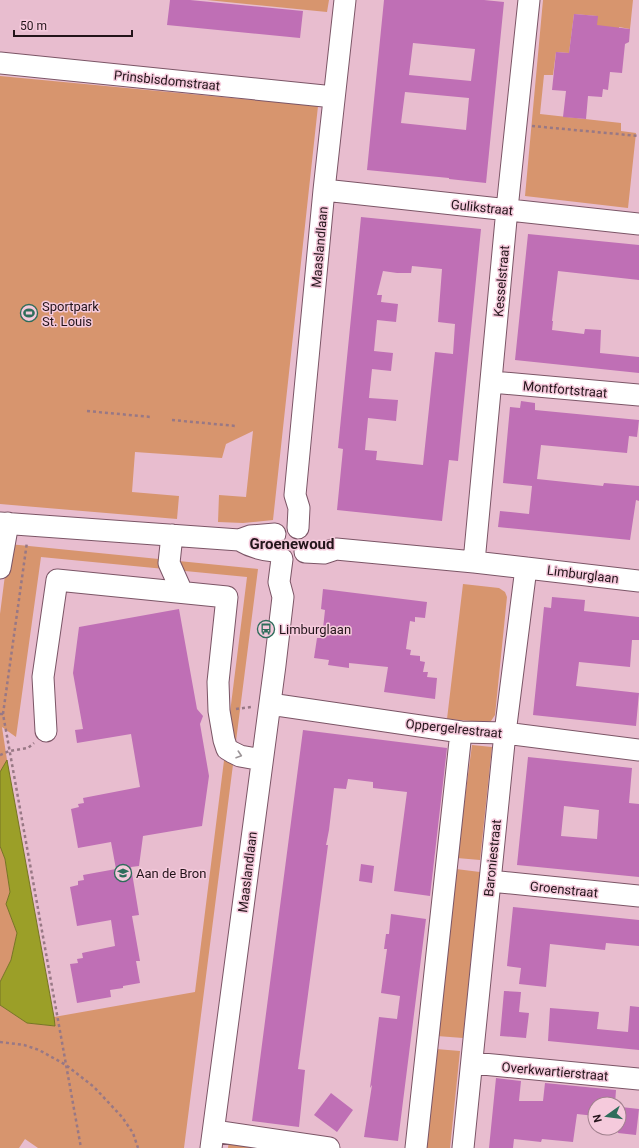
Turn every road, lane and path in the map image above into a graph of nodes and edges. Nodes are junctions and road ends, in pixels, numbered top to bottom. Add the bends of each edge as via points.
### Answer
1 (345, 0) edge
2 (529, 0) edge
3 (0, 63) edge
4 (334, 97) junction
5 (516, 124) junction
6 (639, 136) edge
7 (324, 190) junction
8 (507, 209) junction
9 (639, 224) edge
10 (492, 382) junction
11 (639, 396) edge
12 (87, 411) dead end
13 (151, 417) dead end
14 (172, 420) dead end
15 (236, 426) dead end
16 (4, 523) edge
17 (29, 525) junction
18 (172, 535) junction
19 (290, 544) junction
20 (474, 562) junction
21 (169, 563) junction
22 (0, 568) edge
23 (526, 568) junction
24 (639, 581) edge
25 (150, 589) junction
26 (182, 592) junction
27 (270, 704) junction
28 (219, 711) junction
29 (1, 714) edge
30 (46, 731) joint
31 (461, 732) junction
32 (505, 733) junction
33 (639, 750) edge
34 (9, 751) junction
35 (0, 755) edge
36 (262, 760) junction
37 (490, 881) junction
38 (639, 896) edge
39 (0, 1042) edge
40 (472, 1063) junction
41 (66, 1065) junction
42 (639, 1080) edge
43 (213, 1139) edge
44 (81, 1148) edge
45 (138, 1148) edge
46 (329, 1148) edge
47 (416, 1148) edge
48 (463, 1148) edge

1 - 4 street, Maaslandlaan
2 - 5 street, Kesselstraat
3 - 4 street, Prinsbisdomstraat
4 - 7 street, Maaslandlaan
5 - 6 path
5 - 8 street, Kesselstraat
7 - 8 street, Gulikstraat
7 - 19 street, Maaslandlaan via 295,495 299,508
8 - 9 street, Gulikstraat
8 - 10 street, Kesselstraat
10 - 11 street, Montfortstraat
10 - 20 street, Kesselstraat
12 - 13 path
14 - 15 path
16 - 17 street, Limburglaan
16 - 22 street
17 - 18 street, Limburglaan
17 - 29 path
18 - 19 street, Limburglaan via 239,540 250,536
18 - 21 street
19 - 20 street, Limburglaan via 324,553 336,549
19 - 27 street, Maaslandlaan via 291,582 283,597
20 - 23 street, Limburglaan
21 - 25 street
21 - 26 street
23 - 24 street, Limburglaan
23 - 32 street, Baroniestraat
25 - 26 street
25 - 30 street via 57,580 43,677
26 - 28 street via 228,597 218,682
27 - 28 path
27 - 31 street, Oppergelrestraat
27 - 36 street, Maaslandlaan
28 -> 36 street via 227,749 240,756
29 - 34 path
30 - 34 path via 28,748
31 - 32 street, Oppergelrestraat
31 - 47 street
32 - 33 street, Oppergelrestraat
32 - 37 street, Baroniestraat
34 - 35 path
34 - 41 path
36 - 43 street, Maaslandlaan
37 - 38 street, Groenstraat
37 - 40 street, Baroniestraat
39 - 41 path via 39,1050
40 - 42 street, Overkwartierstraat
40 - 48 street, Baroniestraat
41 - 44 path
41 - 45 path via 94,1087 122,1117
43 - 46 street

